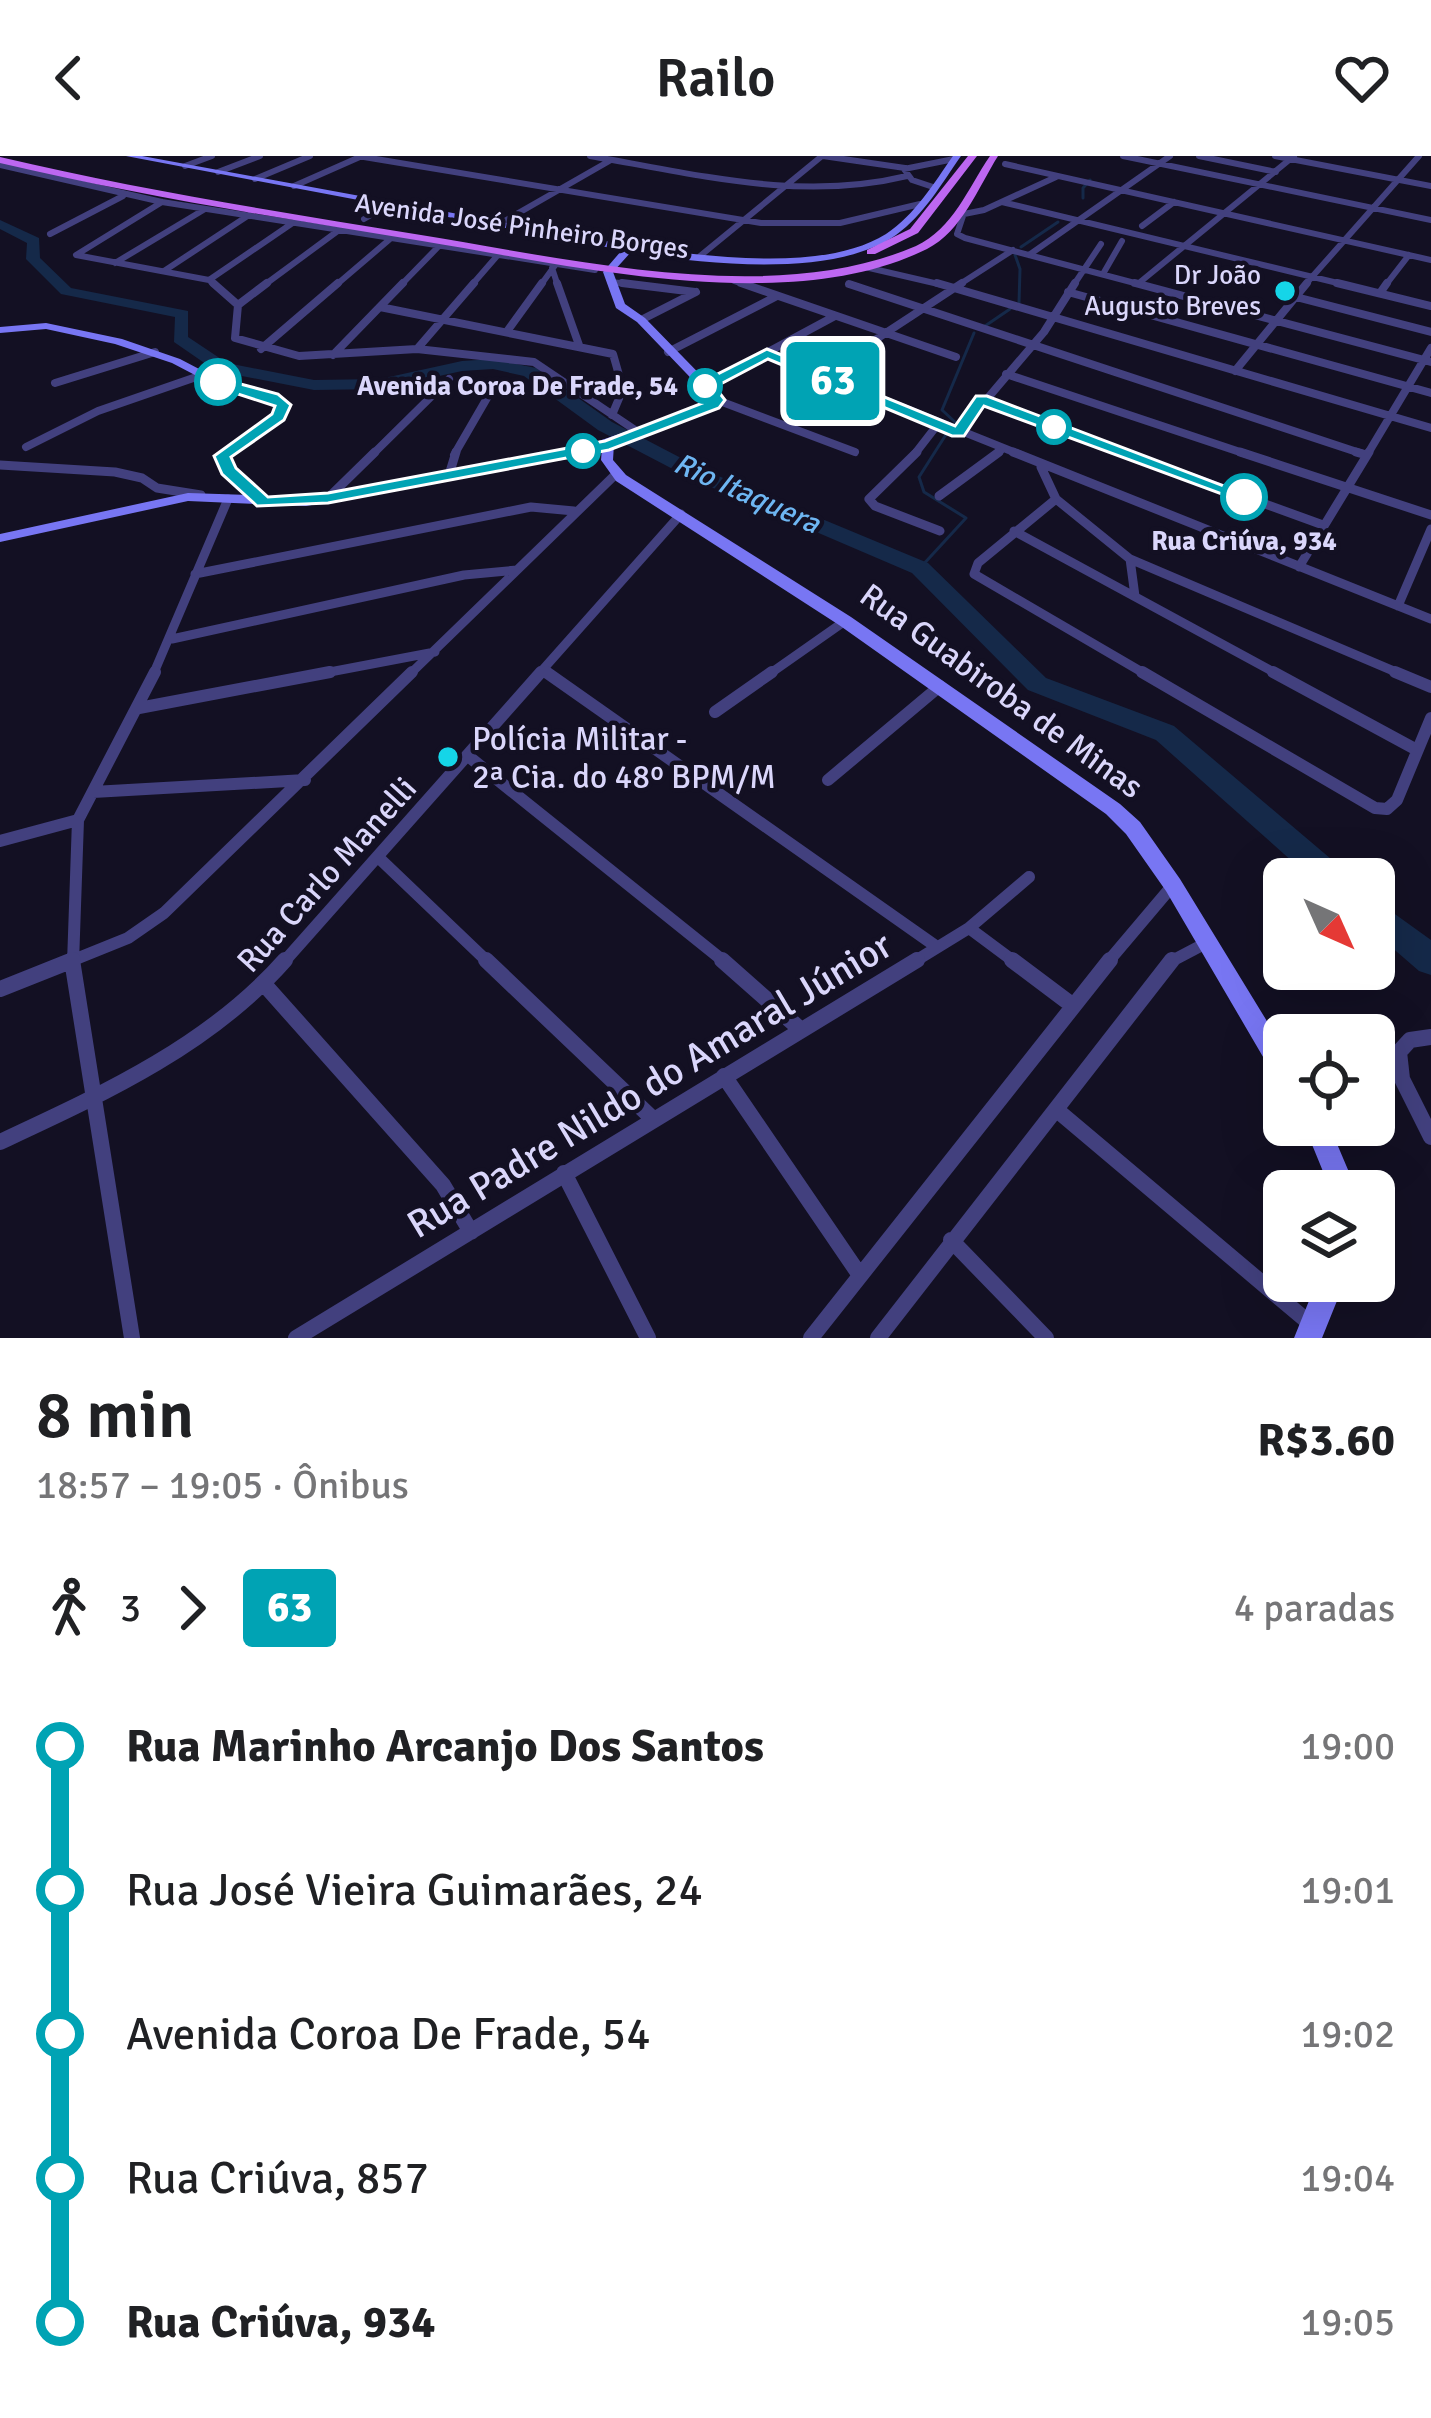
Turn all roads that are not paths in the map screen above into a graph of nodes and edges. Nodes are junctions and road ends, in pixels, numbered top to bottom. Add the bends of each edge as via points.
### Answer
1 (130, 156) edge
2 (212, 156) edge
3 (260, 156) edge
4 (310, 156) edge
5 (361, 156) edge
6 (590, 156) edge
7 (822, 156) edge
8 (973, 156) edge
9 (994, 156) edge
10 (1123, 156) edge
11 (1170, 156) edge
12 (1198, 156) edge
13 (1275, 156) edge
14 (1419, 156) edge
15 (156, 158) edge
16 (614, 158) edge
17 (956, 158) edge
18 (1293, 158) edge
19 (921, 159) edge
20 (0, 160) edge
21 (1159, 163) junction
22 (1005, 164) dead end
23 (185, 166) junction
24 (218, 172) junction
25 (906, 172) junction
26 (1276, 172) junction
27 (1058, 176) junction
28 (255, 179) junction
29 (1399, 180) junction
30 (1259, 184) junction
31 (294, 186) junction
32 (785, 186) junction
33 (1431, 186) edge
34 (933, 187) junction
35 (560, 190) junction
36 (1120, 190) junction
37 (124, 195) junction
38 (162, 202) junction
39 (1002, 202) junction
40 (1174, 202) junction
41 (392, 203) junction
42 (920, 204) junction
43 (1372, 208) junction
44 (206, 209) junction
45 (1224, 213) junction
46 (249, 215) junction
47 (960, 216) junction
48 (298, 219) junction
49 (364, 219) dead end
50 (743, 220) junction
51 (1079, 220) junction
52 (1431, 220) edge
53 (501, 224) junction
54 (1142, 226) dead end
55 (339, 230) junction
56 (50, 234) dead end
57 (390, 238) junction
58 (1343, 239) junction
59 (1122, 241) dead end
60 (1101, 244) dead end
61 (438, 247) junction
62 (630, 247) junction
63 (1188, 247) junction
64 (1014, 251) junction
65 (1028, 254) junction
66 (1409, 255) junction
67 (497, 256) junction
68 (700, 256) junction
69 (891, 260) junction
70 (1431, 260) edge
71 (115, 263) junction
72 (554, 266) junction
73 (865, 267) junction
74 (1080, 268) junction
75 (611, 270) junction
76 (163, 271) junction
77 (902, 273) junction
78 (1103, 274) junction
79 (1313, 277) junction
80 (209, 280) junction
81 (734, 281) dead end
82 (849, 284) dead end
83 (1139, 284) junction
84 (956, 289) junction
85 (1068, 292) junction
86 (1380, 293) junction
87 (777, 296) junction
88 (1296, 297) junction
89 (238, 305) junction
90 (1431, 306) edge
91 (380, 307) junction
92 (923, 309) junction
93 (835, 316) junction
94 (442, 318) junction
95 (1055, 318) junction
96 (641, 320) junction
97 (1274, 320) junction
98 (0, 330) edge
99 (508, 330) junction
100 (1431, 332) edge
101 (885, 333) junction
102 (1256, 344) junction
103 (579, 345) junction
104 (1032, 346) junction
105 (1431, 348) edge
106 (261, 349) junction
107 (417, 349) junction
108 (155, 352) junction
109 (668, 352) junction
110 (767, 353) junction
111 (332, 356) junction
112 (956, 357) dead end
113 (1428, 361) edge
114 (1235, 371) junction
115 (693, 374) junction
116 (1006, 374) junction
117 (202, 375) junction
118 (724, 375) junction
119 (820, 376) junction
120 (449, 379) dead end
121 (55, 383) dead end
122 (494, 386) dead end
123 (705, 386) junction
124 (1408, 387) junction
125 (1431, 393) edge
126 (718, 400) junction
127 (981, 400) junction
128 (612, 415) junction
129 (1389, 416) junction
130 (948, 428) junction
131 (1431, 428) edge
132 (637, 435) junction
133 (612, 444) junction
134 (26, 448) dead end
135 (1001, 450) junction
136 (855, 452) dead end
137 (571, 454) junction
138 (1363, 454) junction
139 (0, 465) edge
140 (1040, 466) junction
141 (614, 472) junction
142 (449, 476) junction
143 (1344, 488) junction
144 (202, 496) junction
145 (939, 496) dead end
146 (328, 498) junction
147 (228, 499) junction
148 (1056, 499) junction
149 (264, 502) junction
150 (574, 511) junction
151 (681, 514) junction
152 (1431, 515) edge
153 (1323, 525) junction
154 (1431, 529) edge
155 (940, 531) dead end
156 (1014, 531) junction
157 (0, 538) edge
158 (1130, 559) junction
159 (1299, 567) junction
160 (517, 570) junction
161 (195, 574) junction
162 (1135, 596) junction
163 (1397, 606) junction
164 (1431, 620) edge
165 (845, 621) junction
166 (172, 638) junction
167 (435, 652) junction
168 (543, 670) junction
169 (940, 686) junction
170 (1431, 687) edge
171 (139, 708) junction
172 (715, 712) dead end
173 (1431, 718) edge
174 (1418, 751) junction
175 (468, 756) junction
176 (304, 780) junction
177 (828, 780) dead end
178 (93, 792) junction
179 (78, 820) junction
180 (0, 842) edge
181 (379, 858) junction
182 (1029, 877) dead end
183 (1173, 885) junction
184 (969, 928) junction
185 (1208, 942) junction
186 (937, 947) junction
187 (72, 959) junction
188 (264, 984) junction
189 (0, 989) edge
190 (1072, 1005) junction
191 (800, 1029) junction
192 (1263, 1035) edge
193 (1431, 1037) edge
194 (724, 1076) junction
195 (97, 1097) junction
196 (1058, 1111) junction
197 (653, 1119) junction
198 (1431, 1137) edge
199 (0, 1142) edge
200 (564, 1173) junction
201 (471, 1232) junction
202 (951, 1240) junction
203 (859, 1274) junction
204 (1323, 1302) edge
205 (1311, 1332) edge
206 (132, 1338) edge
207 (296, 1338) edge
208 (648, 1338) edge
209 (811, 1338) edge
210 (878, 1338) edge
211 (1046, 1338) edge

1 - 15 street
2 - 23 street
3 - 24 street
4 - 28 street
5 - 31 street
5 - 35 street
6 - 16 street
7 - 25 street
7 - 32 street
8 - 75 main road, Avenida José Pinheiro Borges via 914,231 867,254 805,267
9 - 47 main road, Avenida José Pinheiro Borges
10 - 21 street
11 - 21 street
12 - 26 street
13 - 18 street
14 - 29 street
15 - 23 street
16 - 32 street
16 - 35 street
17 - 19 street
17 - 34 street
18 - 26 street
18 - 29 street
19 - 25 street
20 - 37 street
20 - 48 main road, Avenida José Pinheiro Borges
21 - 30 street
21 - 36 street
22 - 27 street
23 - 24 street
24 - 28 street
25 - 32 street via 848,188
25 - 34 street
26 - 30 street
27 - 36 street
27 - 39 street
28 - 31 street
29 - 33 street
29 - 43 street
30 - 43 street
30 - 45 street
31 - 41 street
32 - 50 street
34 - 42 street
35 - 50 street
35 - 53 street
36 - 40 street
36 - 51 street
37 - 38 street
37 - 56 street
38 - 44 street
38 - 71 street via 76,255
39 - 47 street
39 - 51 street
40 - 45 street
40 - 54 street
41 - 49 street
41 - 53 street
42 - 50 street via 841,223
42 - 68 street via 896,232 855,250 789,260
43 - 52 street
43 - 58 street
44 - 46 street
44 - 71 street
45 - 58 street
45 - 63 street
46 - 48 street
46 - 76 street
47 - 64 street via 957,234
47 - 69 main road, Avenida José Pinheiro Borges via 934,241
48 - 55 street
48 - 75 main road, Avenida José Pinheiro Borges
48 - 80 street
50 - 68 street
51 - 63 street
51 - 65 street
53 - 62 street
55 - 57 street
55 - 89 street
57 - 61 street
57 - 106 street
58 - 66 street
58 - 79 street
59 - 78 street
60 - 74 street
61 - 67 street
61 - 91 street
62 - 68 street
62 - 75 street
63 - 79 street
63 - 83 street
64 - 65 street
64 - 84 street
65 - 74 street
66 - 70 street
66 - 86 street
67 - 72 street
67 - 94 street
69 - 73 main road, Avenida José Pinheiro Borges
69 - 77 street via 888,266
71 - 76 street
72 - 75 street
72 - 99 street
72 - 103 street
73 - 75 main road, Avenida José Pinheiro Borges via 739,277
73 - 77 street
74 - 78 street
74 - 85 street
75 - 96 street via 620,306
75 - 96 street via 695,292
76 - 80 street
77 - 84 street
78 - 83 street
79 - 86 street
79 - 88 street
80 - 89 street
81 - 87 street
82 - 92 street
83 - 97 street
84 - 92 street
84 - 95 street
85 - 95 street
85 - 102 street
86 - 90 street
87 - 93 street
87 - 109 street
88 - 97 street
88 - 100 street
89 - 106 street via 235,338
91 - 94 street
91 - 111 street
92 - 101 street
92 - 104 street
93 - 101 street
93 - 110 street
94 - 99 street
94 - 107 street
95 - 104 street
95 - 114 street
96 - 109 street
97 - 102 street
97 - 113 street
98 - 108 street via 46,326
99 - 103 street
101 - 112 street
101 - 119 street
102 - 114 street
102 - 124 street
103 - 128 street via 616,356 623,388
104 - 116 street
104 - 138 street
105 - 113 street
106 - 111 street
107 - 111 street
107 - 128 street via 534,362
108 - 117 street
108 - 121 street
109 - 115 street
110 - 118 street
110 - 119 street
113 - 124 street
114 - 129 street
115 - 118 street
115 - 123 street
116 - 127 street
116 - 143 street
117 - 134 street via 98,411
117 - 149 street via 284,405 223,456
118 - 123 street
119 - 130 street
120 - 146 street
122 - 142 street
123 - 126 street
124 - 125 street
124 - 129 street
126 - 132 street
126 - 136 street
127 - 130 street
127 - 153 street
128 - 132 street
129 - 131 street
129 - 138 street
130 - 135 street
130 - 155 street via 869,499
132 - 133 street
133 - 137 street
133 - 141 street via 606,457
135 - 140 street
135 - 145 street
137 - 141 street, Rua Guabiroba de Minas
137 - 142 street
138 - 143 street
139 - 144 street via 115,472
140 - 148 street
140 - 159 street
141 - 150 street
141 - 151 street, Rua Guabiroba de Minas
142 - 146 street
143 - 152 street
143 - 153 street
144 - 147 street
144 - 157 street
146 - 149 street
147 - 149 street
147 - 161 street
148 - 156 street
148 - 158 street
150 - 160 street
150 - 161 street via 531,507
151 - 165 street, Rua Guabiroba de Minas
151 - 168 street, Rua Carlo Manelli
153 - 159 street
154 - 163 street
156 - 162 street
156 - 174 street via 973,570 989,584 1336,788 1382,809 1397,800
158 - 162 street
158 - 170 street
159 - 163 street
160 - 166 street
160 - 167 street
161 - 166 street
162 - 174 street
163 - 164 street
165 - 169 street, Rua Guabiroba de Minas
165 - 172 street
166 - 171 street
167 - 171 street
167 - 176 street
168 - 175 street, Rua Carlo Manelli
168 - 186 street
169 - 177 street
169 - 183 street, Rua Guabiroba de Minas via 1112,809
171 - 178 street
173 - 174 street
175 - 181 street, Rua Carlo Manelli
175 - 191 street
176 - 178 street
176 - 187 street via 164,914
178 - 179 street
179 - 180 street
179 - 187 street
181 - 188 street, Rua Carlo Manelli
181 - 197 street
182 - 184 street, Rua Padre Nildo do Amaral Júnior
183 - 185 street, Rua Guabiroba de Minas
183 - 190 street
184 - 186 street, Rua Padre Nildo do Amaral Júnior
184 - 190 street
185 - 192 street, Rua Guabiroba de Minas
185 - 196 street via 1163,966
186 - 191 street, Rua Padre Nildo do Amaral Júnior
187 - 189 street
187 - 195 street
188 - 195 street, Rua Carlo Manelli via 196,1042
188 - 201 street via 443,1185
190 - 203 street
191 - 194 street, Rua Padre Nildo do Amaral Júnior
193 - 198 street via 1410,1040 1399,1052
194 - 197 street, Rua Padre Nildo do Amaral Júnior
194 - 203 street
195 - 199 street, Rua Carlo Manelli
195 - 206 street
196 - 202 street
196 - 205 street
197 - 200 street, Rua Padre Nildo do Amaral Júnior
200 - 201 street, Rua Padre Nildo do Amaral Júnior
200 - 208 street
201 - 207 street, Rua Padre Nildo do Amaral Júnior
202 - 210 street
202 - 211 street
203 - 209 street
204 - 205 street

